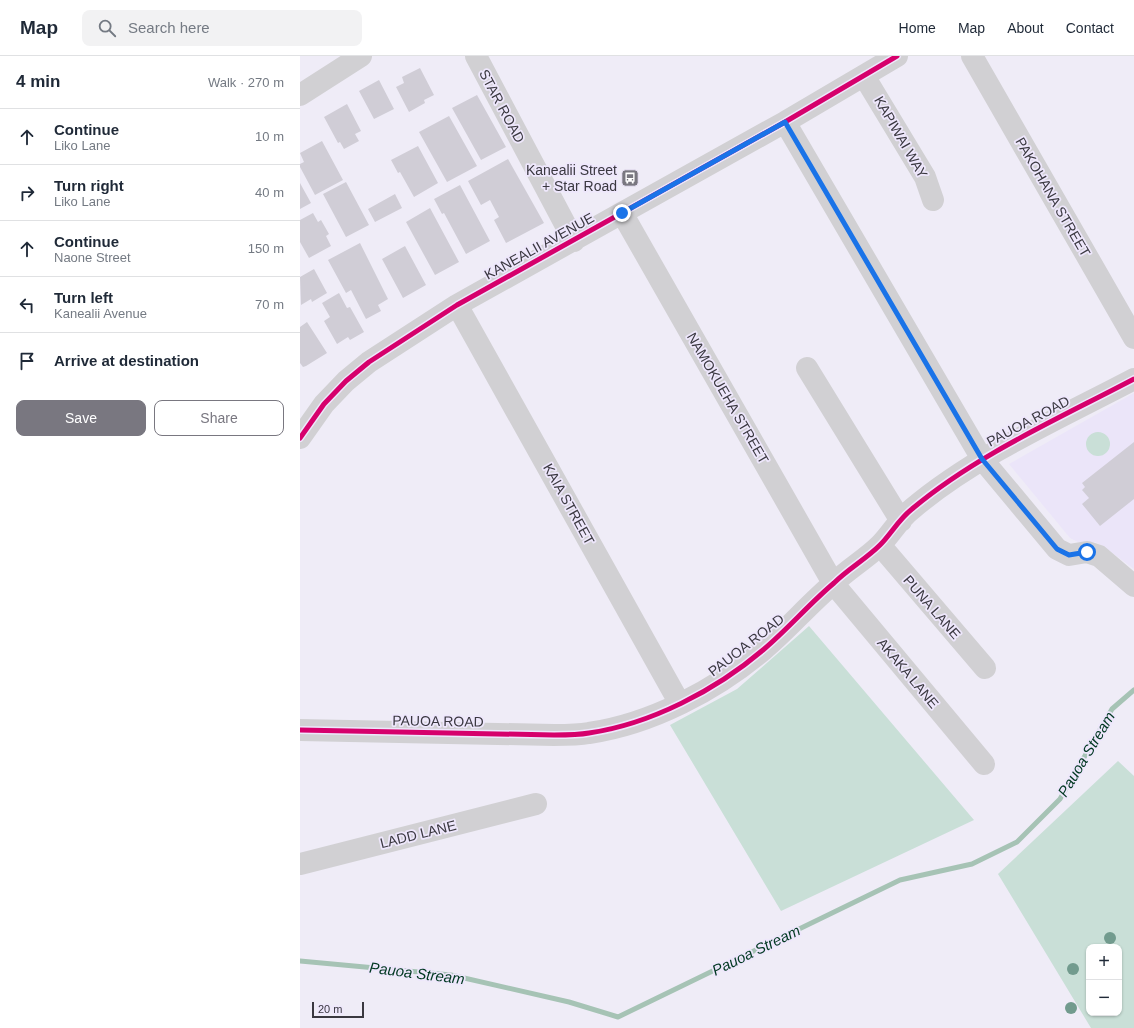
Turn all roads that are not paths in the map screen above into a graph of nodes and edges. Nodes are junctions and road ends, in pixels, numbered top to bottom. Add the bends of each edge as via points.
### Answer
1 (361, 56) edge
2 (476, 56) edge
3 (897, 56) edge
4 (972, 56) edge
5 (864, 76) junction
6 (300, 95) edge
7 (785, 122) junction
8 (934, 200) dead end
9 (622, 213) junction
10 (574, 241) junction
11 (458, 305) junction
12 (1134, 338) edge
13 (807, 368) dead end
14 (1134, 379) edge
15 (300, 438) edge
16 (982, 459) junction
17 (901, 521) junction
18 (880, 545) junction
19 (833, 583) junction
20 (1134, 586) edge
21 (985, 668) dead end
22 (680, 704) junction
23 (300, 730) edge
24 (984, 764) dead end
25 (536, 804) dead end
26 (300, 864) edge

1 - 6 street
2 - 10 street, STAR ROAD
3 - 5 street, KANEALII AVENUE
4 - 12 street, PAKOHANA STREET
5 - 7 street, KANEALII AVENUE
5 - 8 street, KAPIWAI WAY via 925,177
7 - 9 street, KANEALII AVENUE
7 - 16 street
9 - 10 street, KANEALII AVENUE
9 - 19 street, NAMOKUEHA STREET
10 - 11 street, KANEALII AVENUE
11 - 15 street, KANEALII AVENUE via 369,362 346,381 324,404
11 - 22 street, KAIA STREET
13 - 17 street
14 - 16 street, PAUOA ROAD
16 - 17 street, PAUOA ROAD via 911,509
16 - 20 street via 1057,549 1069,555 1087,552 1100,556
17 - 18 street, PAUOA ROAD
18 - 19 street, PAUOA ROAD
18 - 21 street, PUNA LANE
19 - 22 street, PAUOA ROAD via 792,624 734,674
19 - 24 street, AKAKA LANE
22 - 23 street, PAUOA ROAD via 650,716 589,733 554,735
25 - 26 street, LADD LANE

